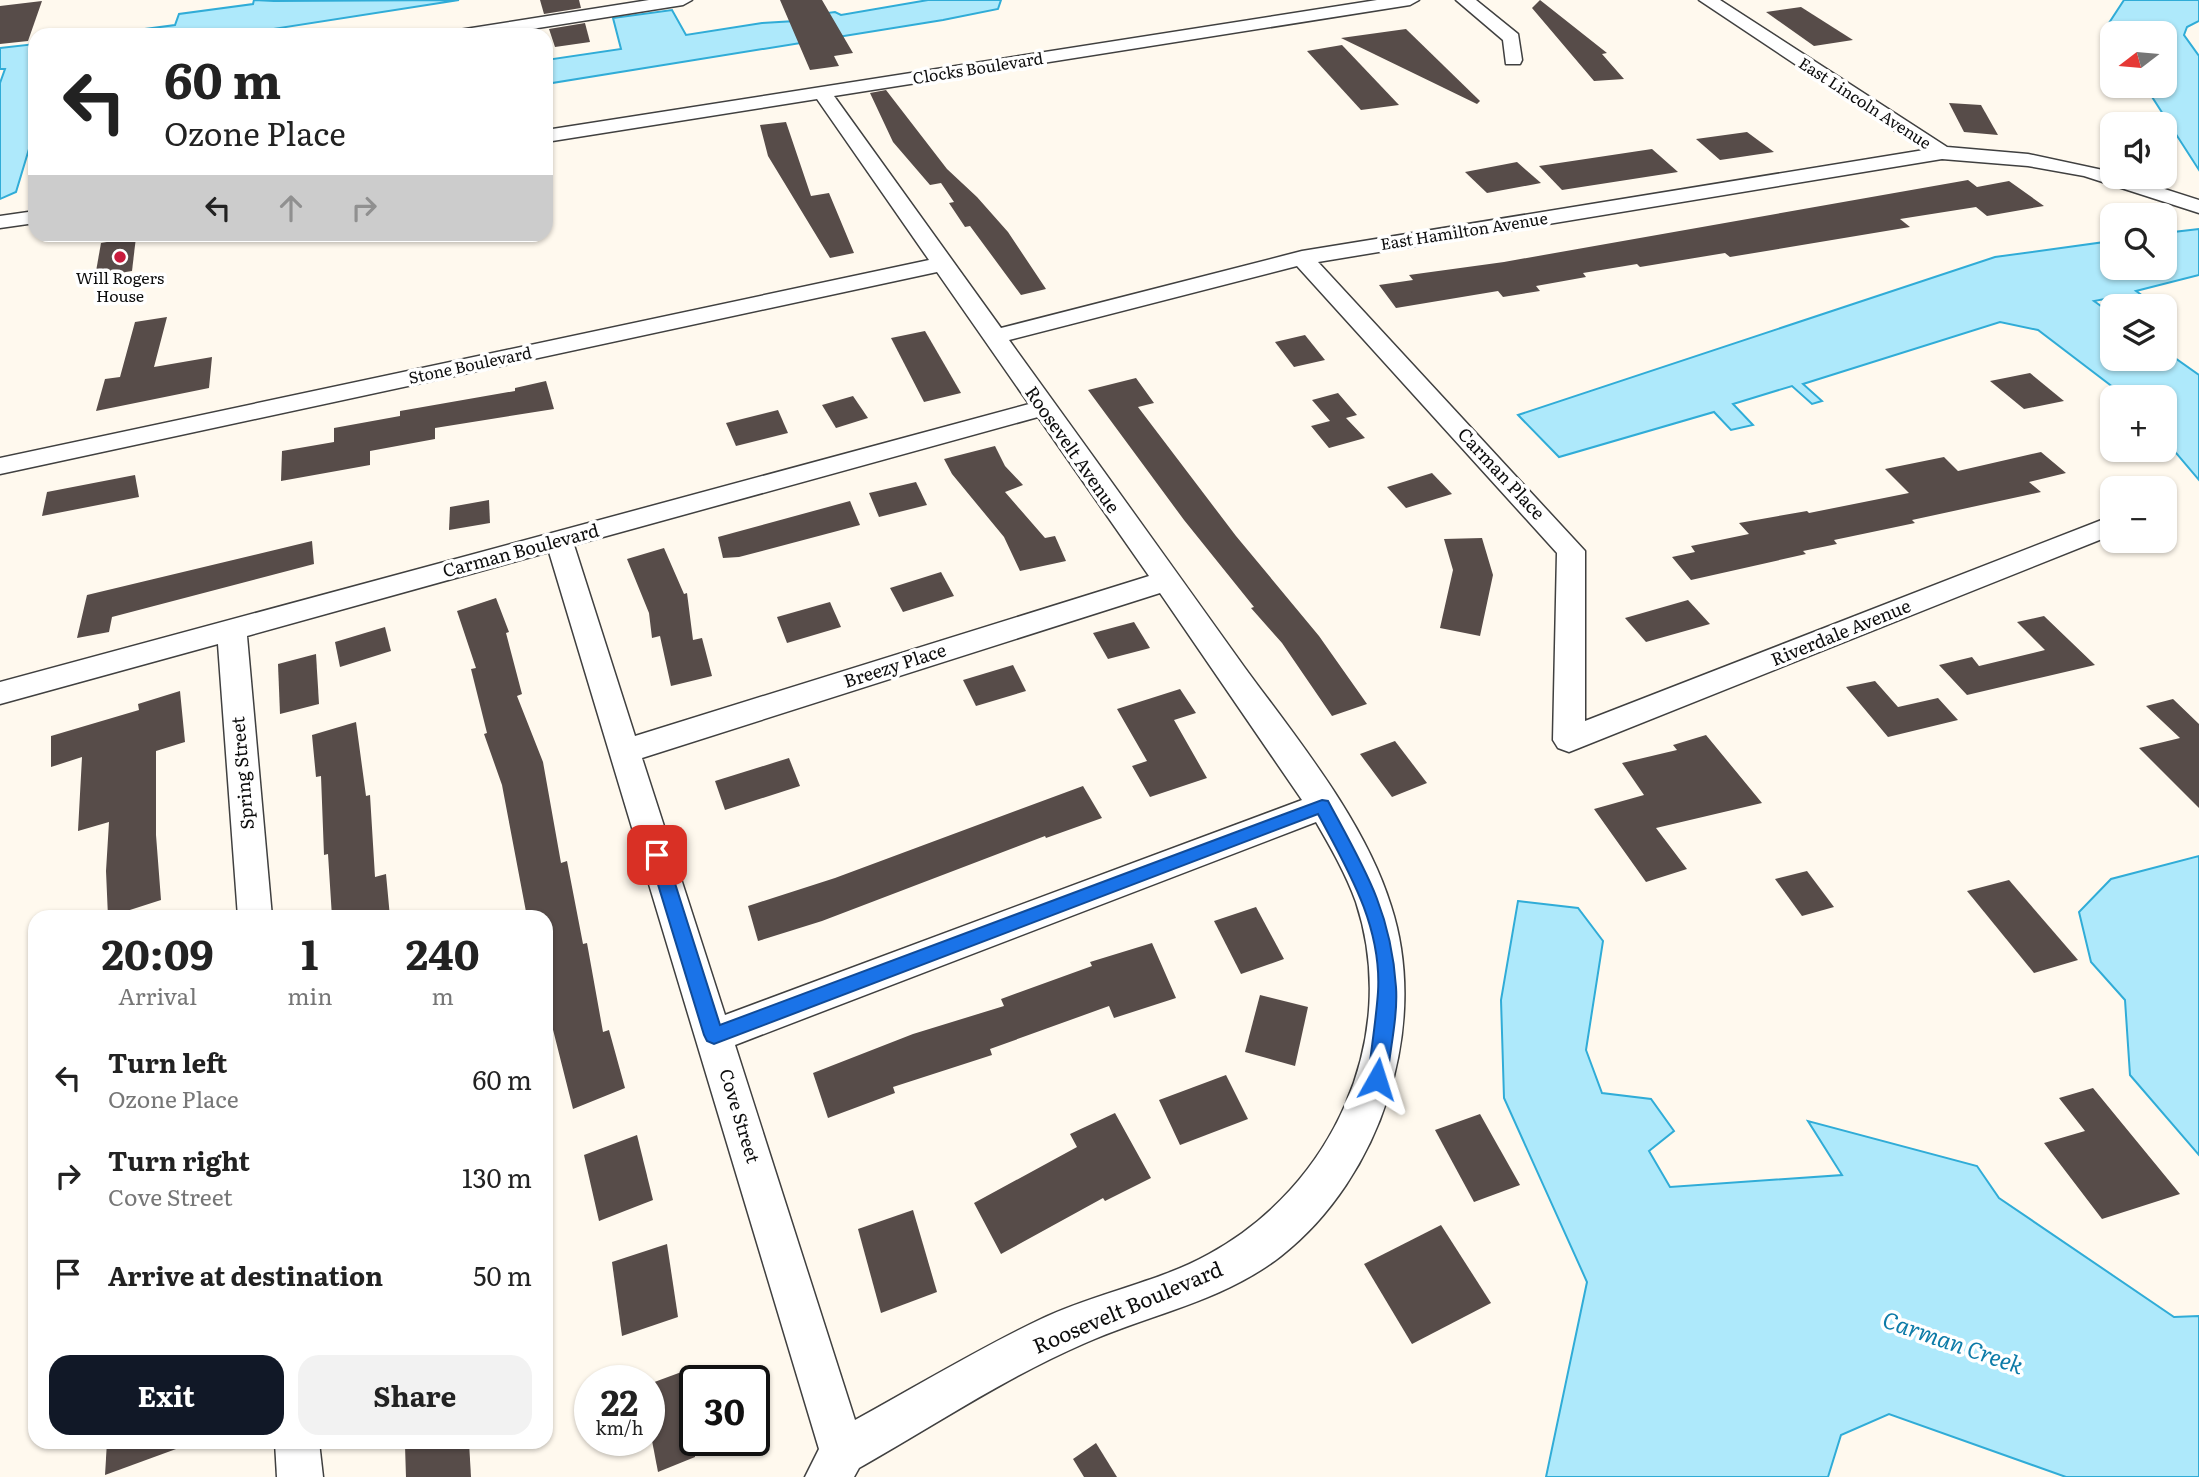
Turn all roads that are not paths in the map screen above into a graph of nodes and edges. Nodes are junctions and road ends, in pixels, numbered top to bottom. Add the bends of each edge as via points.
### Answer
1 (683, 0) edge
2 (1410, 0) edge
3 (1465, 0) edge
4 (1709, 0) edge
5 (504, 28) edge
6 (1513, 60) dead end
7 (822, 93) junction
8 (553, 135) edge
9 (1942, 153) junction
10 (2199, 207) edge
11 (28, 217) edge
12 (0, 222) edge
13 (1302, 258) junction
14 (941, 264) junction
15 (993, 337) junction
16 (1042, 408) junction
17 (0, 466) edge
18 (2100, 530) edge
19 (559, 541) junction
20 (1165, 580) junction
21 (232, 629) junction
22 (0, 693) edge
23 (1569, 740) joint
24 (625, 751) junction
25 (1322, 806) junction
26 (254, 910) edge
27 (714, 1035) junction
28 (298, 1449) edge
29 (836, 1464) edge
30 (300, 1477) edge

1 - 5 street
2 - 7 street, Clocks Boulevard
3 - 6 street via 1512,38
4 - 9 street, East Lincoln Avenue
7 - 8 street, Clocks Boulevard
7 - 14 street, Roosevelt Avenue
9 - 10 street, East Lincoln Avenue via 2028,160 2088,172
9 - 13 street, East Hamilton Avenue
11 - 12 street
13 - 15 street, East Hamilton Avenue
13 - 23 street, Carman Place via 1571,551
14 - 15 street, Roosevelt Avenue
14 - 17 street, Stone Boulevard
15 - 16 street, Roosevelt Avenue
16 - 19 street, Carman Boulevard
16 - 20 street, Roosevelt Avenue
18 - 23 street, Riverdale Avenue
19 - 21 street, Carman Boulevard
19 - 24 street, Cove Street
20 - 24 street, Breezy Place
20 - 25 street, Roosevelt Avenue
21 - 22 street, Carman Boulevard
21 - 26 street, Spring Street
24 - 27 street, Cove Street
25 - 27 street
25 - 29 street, Roosevelt Boulevard via 1366,888 1380,927 1387,989 1377,1079 1327,1183 1285,1228 1224,1269 1058,1333
27 - 29 street, Cove Street
28 - 30 street

